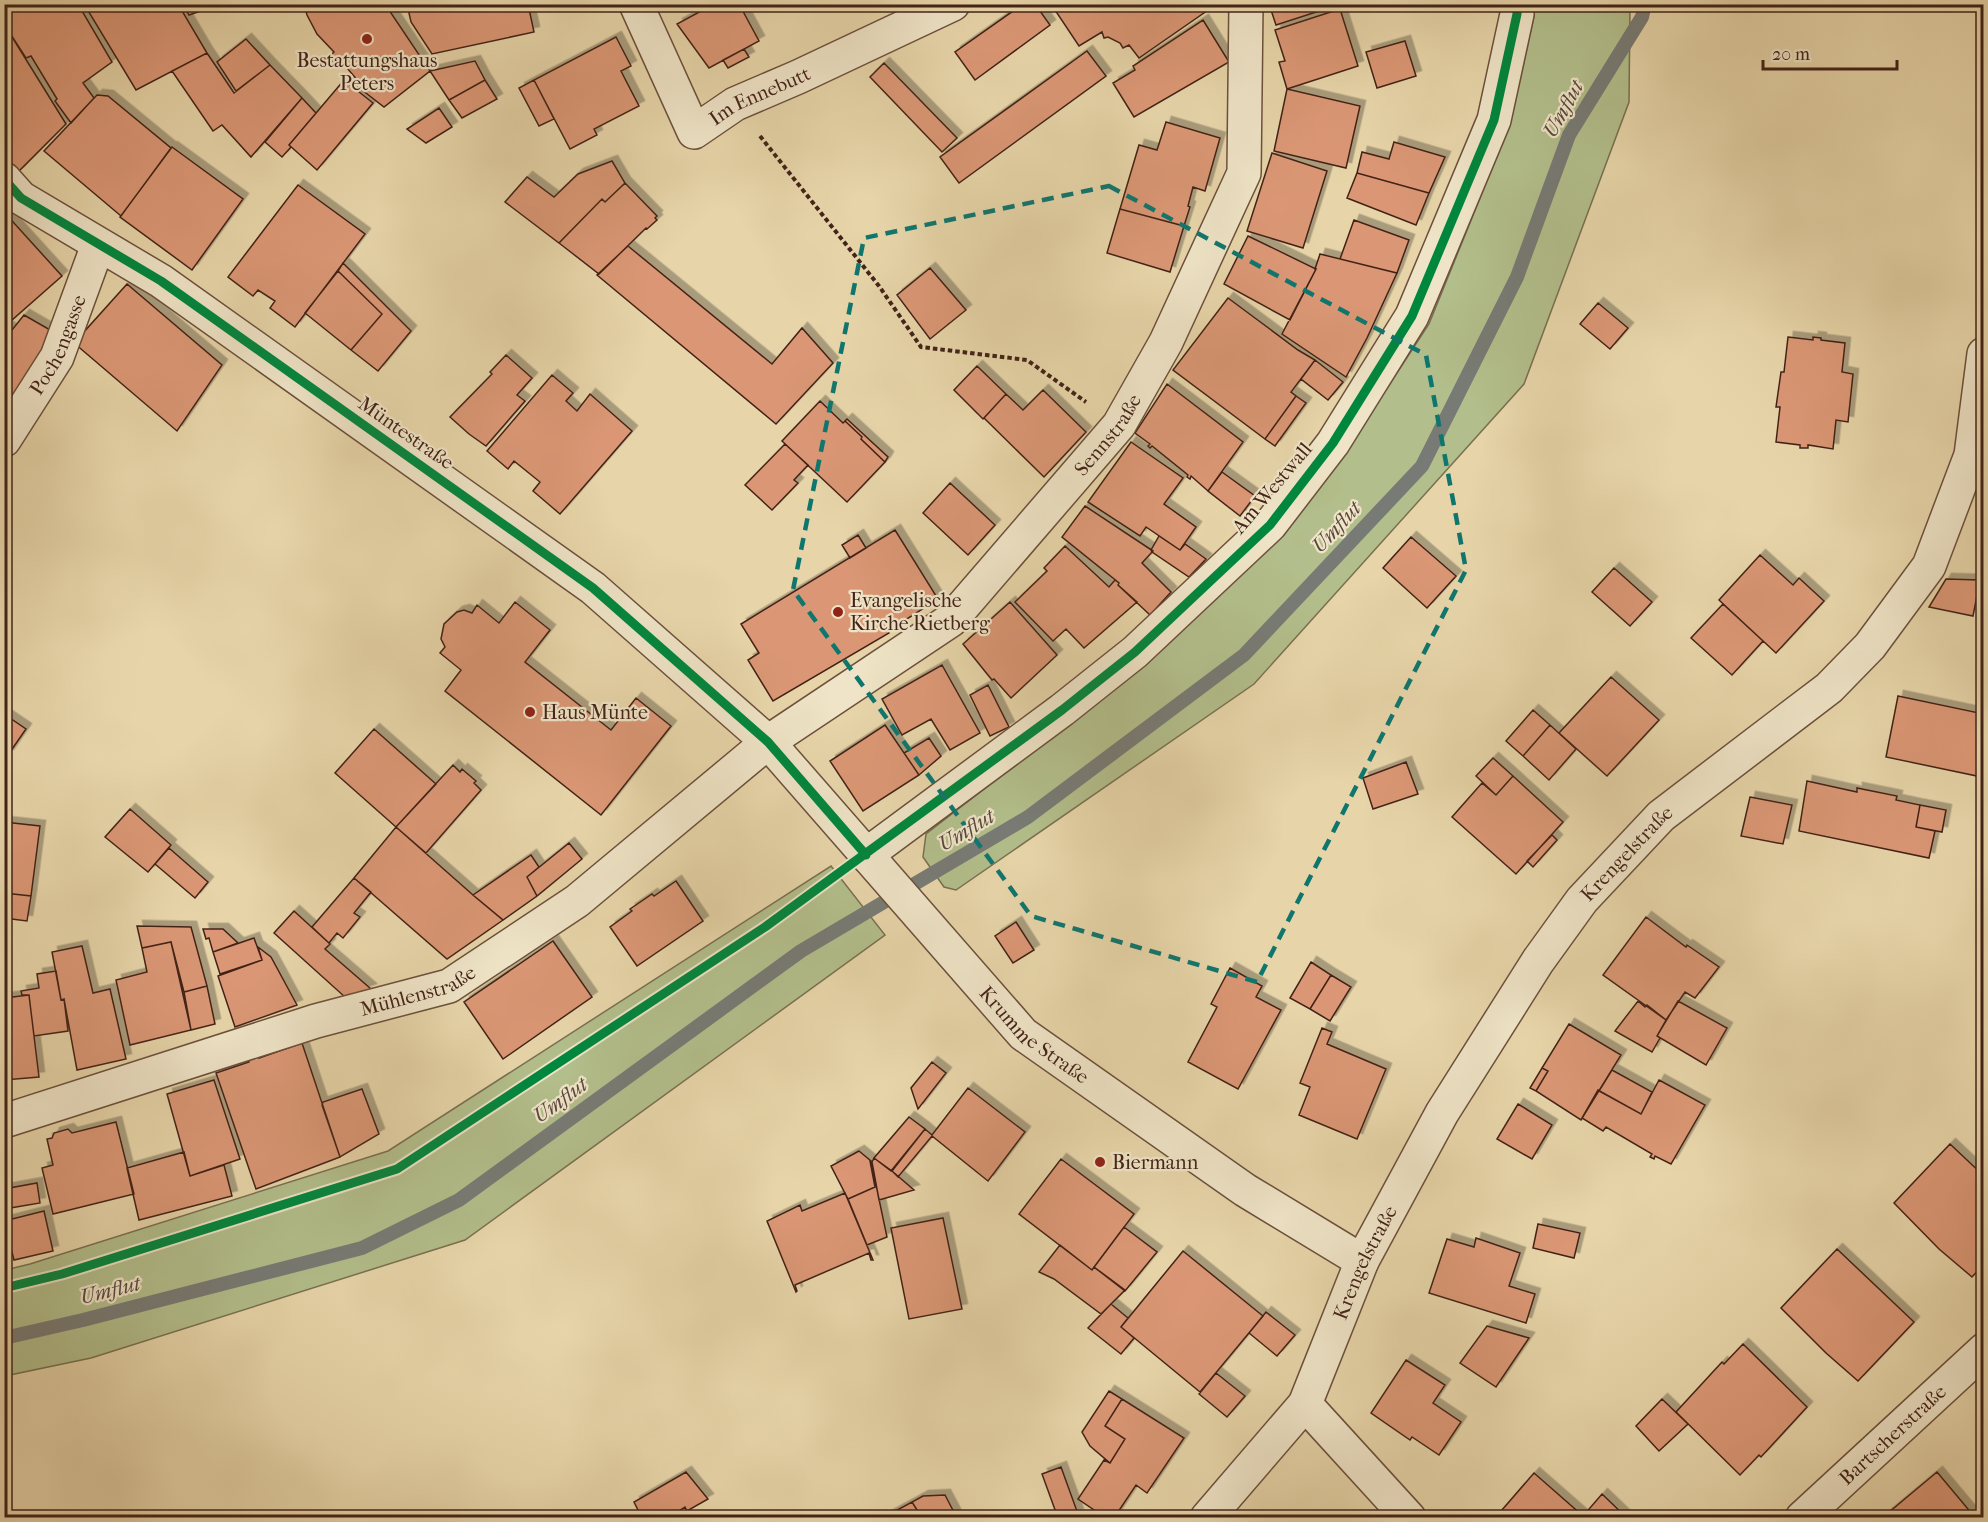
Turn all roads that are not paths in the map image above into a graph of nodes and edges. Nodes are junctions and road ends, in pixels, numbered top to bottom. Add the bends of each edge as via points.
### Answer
1 (636, 4) edge
2 (953, 4) edge
3 (1246, 4) edge
4 (1517, 4) edge
5 (4, 179) edge
6 (98, 244) junction
7 (1983, 354) edge
8 (4, 440) edge
9 (768, 742) junction
10 (866, 855) junction
11 (4, 1121) edge
12 (1362, 1261) junction
13 (1983, 1350) edge
14 (1305, 1404) junction
15 (1207, 1518) edge
16 (1409, 1518) edge
17 (1802, 1518) edge

1 - 2 street, Im Ennebutt via 694,132 735,104
3 - 9 street, Sennstraße via 1244,173 1166,342 1119,425 951,620
4 - 10 street, Am Westwall via 1494,120 1412,316 1333,443 1270,525 1136,652
5 - 6 street, Müntestraße via 21,198
6 - 8 street, Pochengasse via 57,357
6 - 9 street, Müntestraße via 161,281 593,588
7 - 12 street, Krengelstraße via 1971,455 1929,566 1870,646 1829,688 1661,816 1582,900 1538,961 1442,1113
9 - 10 street, Krumme Straße
9 - 11 street, Mühlenstraße via 577,901 449,986 316,1021
10 - 12 street, Krumme Straße via 1023,1034 1245,1190
12 - 14 street, Krengelstraße
13 - 17 street, Bartscherstraße
14 - 15 street, Krengelstraße
14 - 16 street

